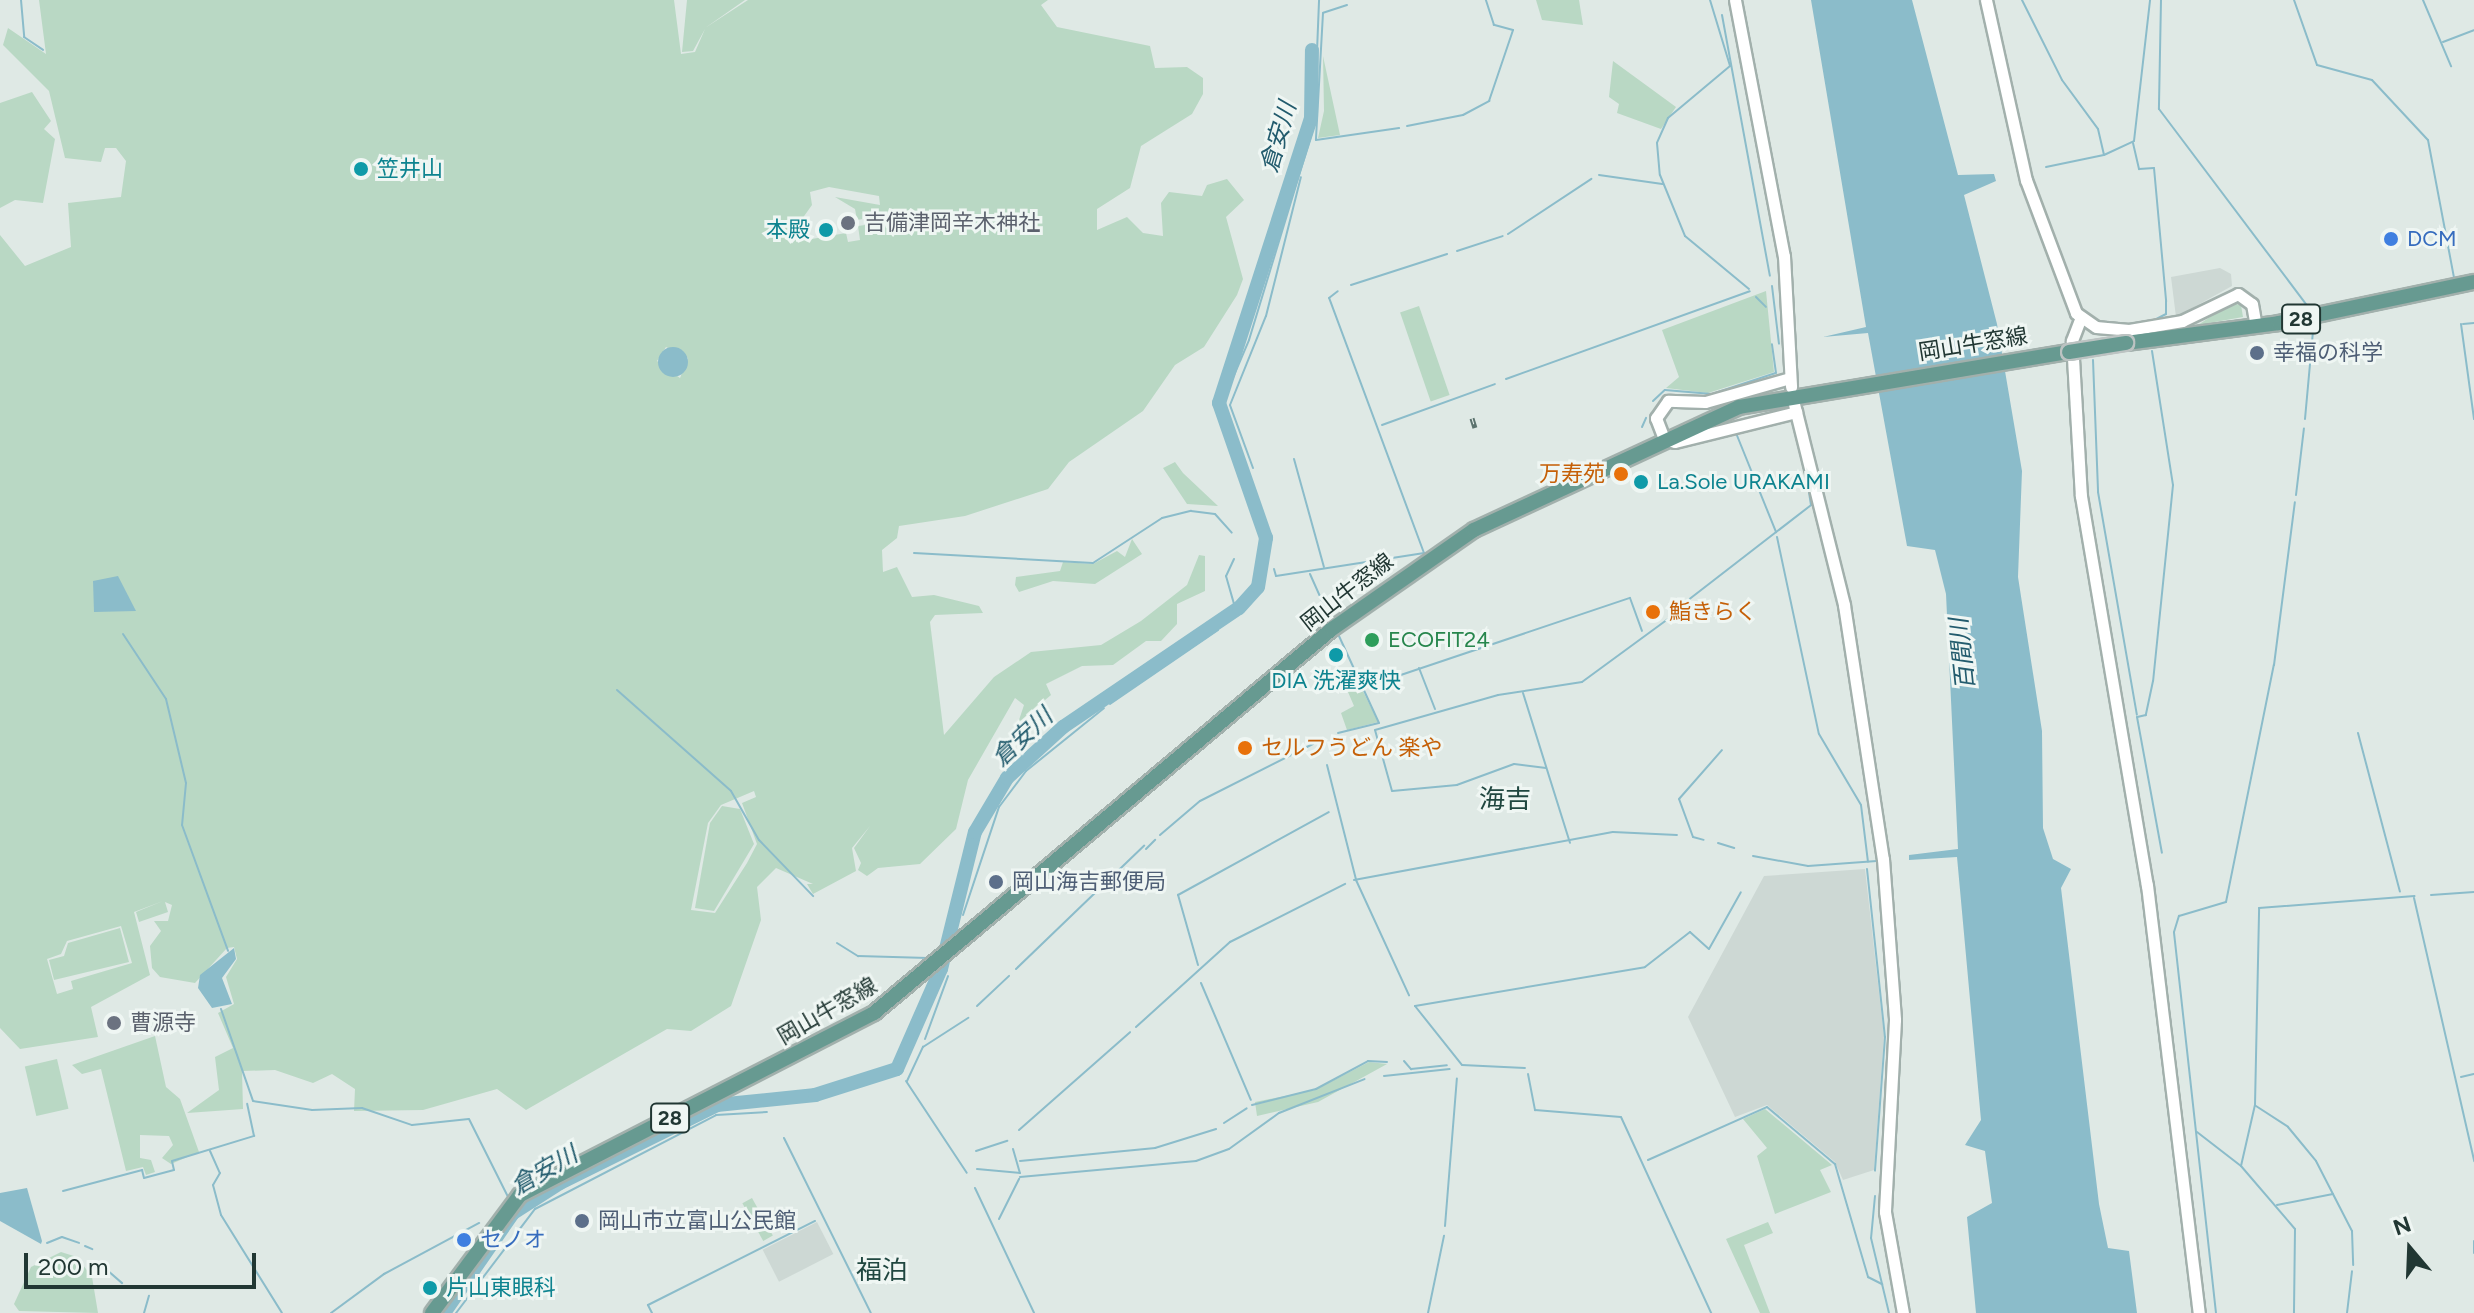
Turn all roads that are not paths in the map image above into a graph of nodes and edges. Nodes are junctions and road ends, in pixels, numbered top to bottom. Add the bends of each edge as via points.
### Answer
1 (1735, 0) edge
2 (1986, 0) edge
3 (2474, 282) edge
4 (2081, 317) junction
5 (2256, 326) junction
6 (1664, 439) junction
7 (432, 1313) edge
8 (1903, 1313) edge
9 (2199, 1313) edge

1 - 6 street via 1784,256 1791,382 1705,402 1664,402 1656,418
2 - 4 street via 2026,180 2067,300
3 - 5 main road, 岡山牛窓線 / 28
4 - 5 street via 2106,330 2129,330 2182,321 2238,294 2252,304
4 - 9 street via 2072,341 2081,496 2145,869
5 - 6 main road, 岡山牛窓線 / 28, bridge via 1825,390 1739,407
6 - 7 main road, 岡山牛窓線 / 28 via 1495,518 1377,593 857,1024 520,1195
6 - 8 street via 1675,442 1794,406 1844,605 1883,859 1895,1020 1885,1212

